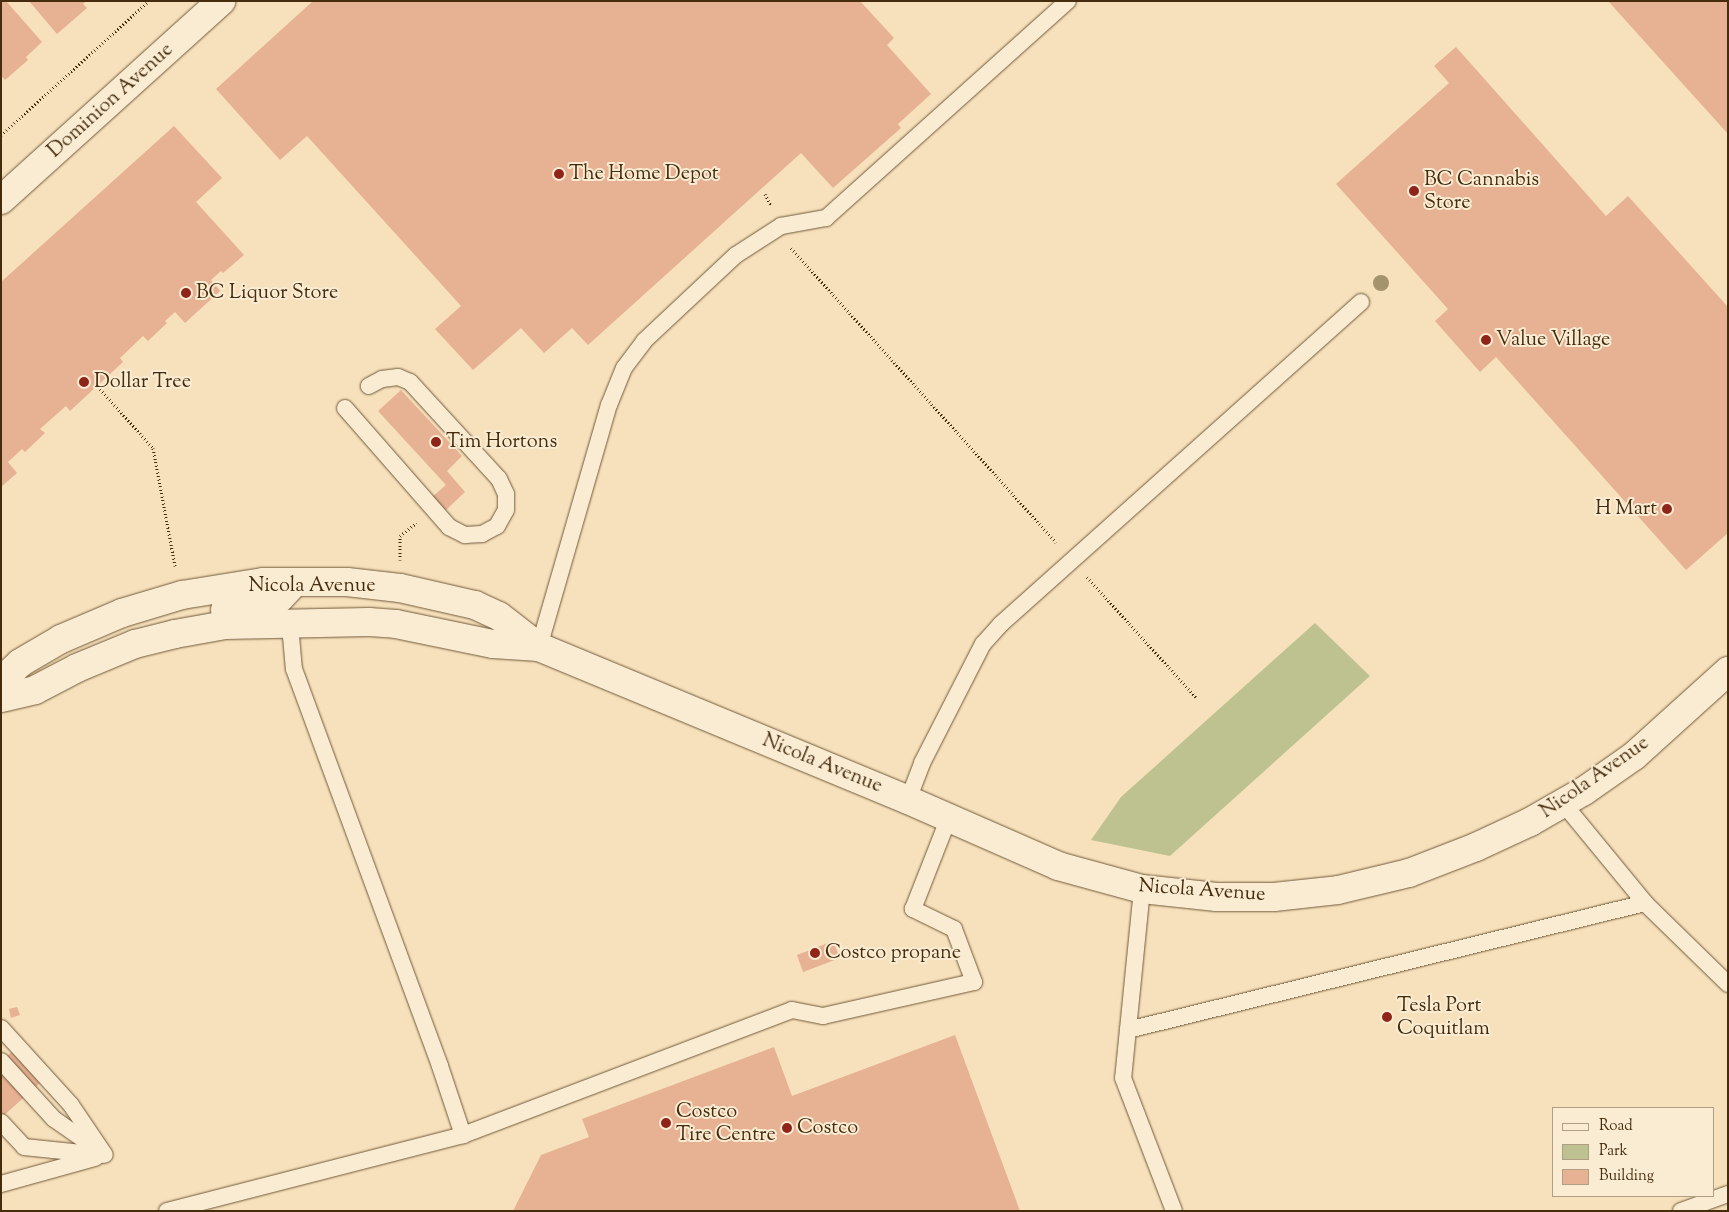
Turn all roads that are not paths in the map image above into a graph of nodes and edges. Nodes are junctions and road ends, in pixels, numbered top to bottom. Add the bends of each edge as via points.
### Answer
1 (221, 1) edge
2 (1068, 1) edge
3 (1, 200) edge
4 (1361, 302) dead end
5 (369, 386) dead end
6 (345, 408) dead end
7 (295, 582) junction
8 (454, 601) junction
9 (295, 623) junction
10 (135, 644) junction
11 (539, 647) junction
12 (1728, 671) edge
13 (1, 681) edge
14 (1, 698) edge
15 (908, 800) junction
16 (1563, 803) junction
17 (949, 817) junction
18 (1142, 889) junction
19 (1645, 903) junction
20 (1728, 984) edge
21 (1, 1028) edge
22 (1128, 1030) junction
23 (1, 1061) edge
24 (1, 1122) edge
25 (463, 1135) junction
26 (104, 1155) junction
27 (1, 1172) edge
28 (1, 1184) edge
29 (1728, 1194) edge
30 (207, 1206) edge
31 (167, 1211) edge
32 (1174, 1211) edge
33 (1681, 1211) edge

1 - 3 street, Dominion Avenue
2 - 11 lane via 826,218 780,226 736,255 644,341 624,368 609,405
4 - 15 lane via 1000,624 983,644 922,763
5 - 6 lane via 382,379 398,377 410,382 500,479 506,494 506,510 496,526 482,534 465,535 449,527
7 - 8 street, Nicola Avenue via 347,582 400,588
7 - 10 street via 280,598 261,605 170,621
7 - 13 street, Nicola Avenue via 263,582 182,595 122,613 61,639 20,663
8 - 9 street via 405,605 359,599 327,600
8 - 11 street, Nicola Avenue via 475,605 500,616
9 - 10 street, Nicola Avenue via 225,625
9 - 11 street, Nicola Avenue via 396,624 493,644
9 - 25 lane via 291,636 294,670
10 - 14 street, Nicola Avenue via 35,690
11 - 15 street, Nicola Avenue
12 - 16 street, Nicola Avenue via 1634,756
15 - 17 street, Nicola Avenue
16 - 18 street, Nicola Avenue via 1485,843 1409,874 1338,890 1274,897 1217,897
16 - 19 lane
17 - 18 street, Nicola Avenue via 1058,866
17 - 25 lane via 913,908 954,929 974,982 823,1016 792,1010
18 - 22 lane
19 - 20 lane
19 - 22 lane
21 - 26 lane via 71,1104
22 - 32 lane via 1123,1078
23 - 26 lane via 54,1119
24 - 26 lane via 24,1147
25 - 30 lane
26 - 27 lane
26 - 28 lane
29 - 33 lane
30 - 31 lane

